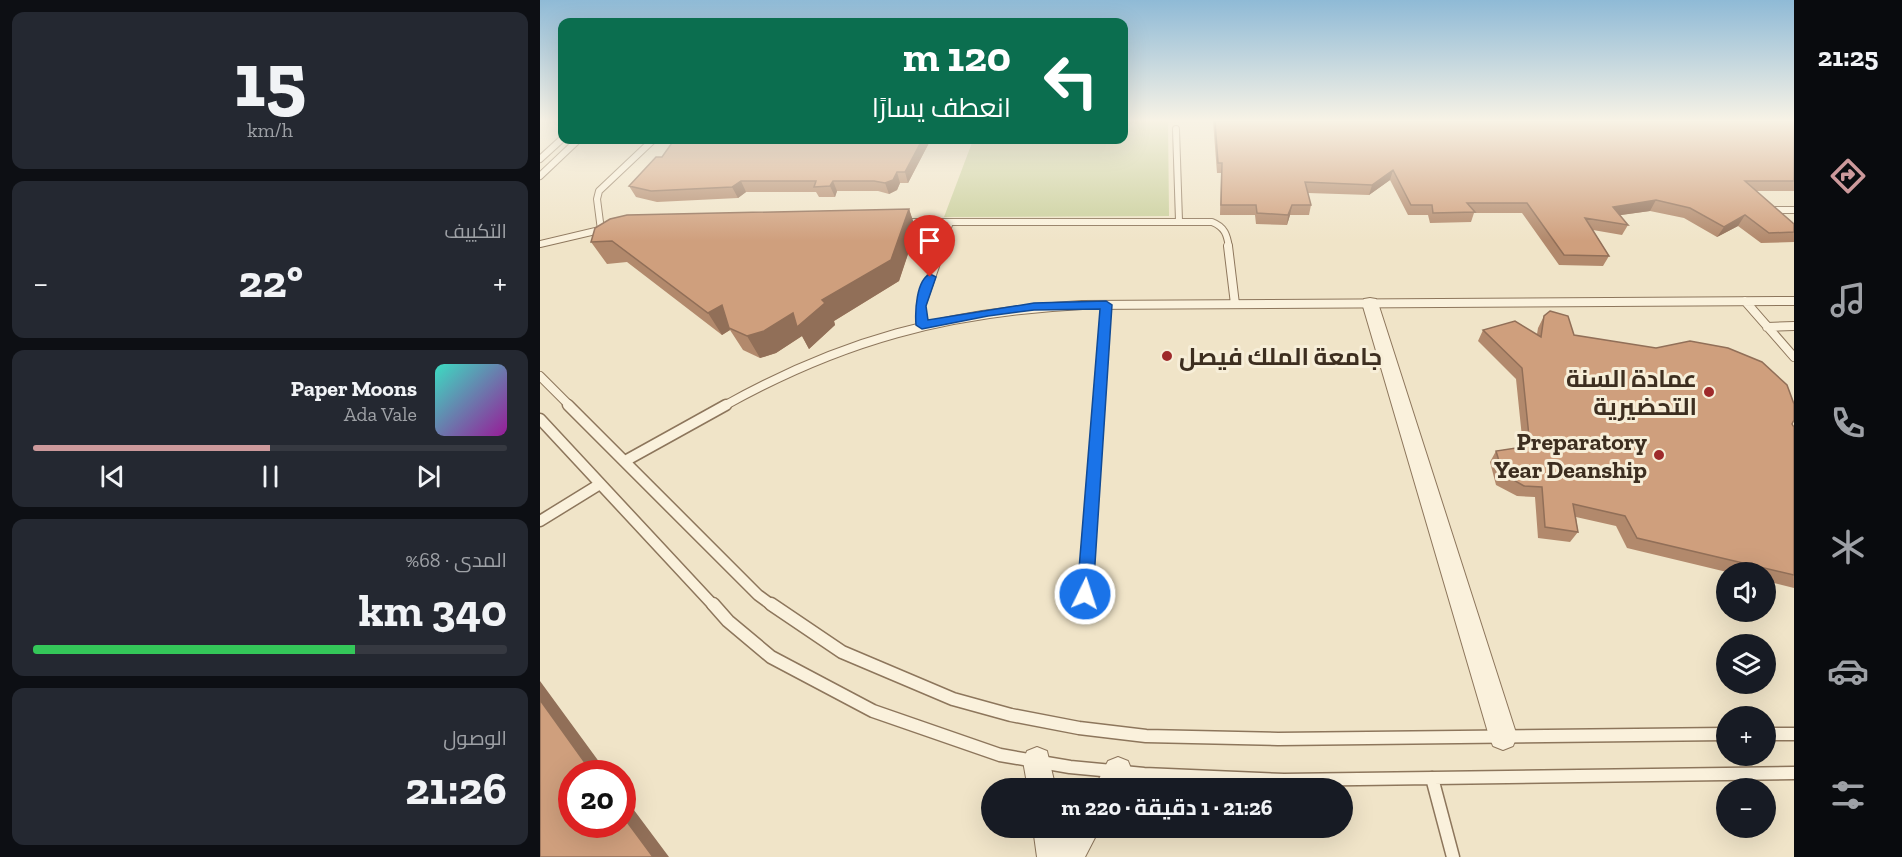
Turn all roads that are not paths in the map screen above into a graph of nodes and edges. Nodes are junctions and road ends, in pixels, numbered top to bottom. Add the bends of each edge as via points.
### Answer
1 (556, 161) edge
2 (631, 161) edge
3 (1177, 161) edge
4 (540, 176) edge
5 (1794, 210) edge
6 (1779, 217) edge
7 (1179, 220) junction
8 (892, 222) edge
9 (950, 222) junction
10 (540, 244) edge
11 (1794, 301) edge
12 (1745, 302) junction
13 (1370, 303) junction
14 (1235, 304) junction
15 (1106, 305) junction
16 (922, 325) junction
17 (1794, 326) edge
18 (1767, 327) junction
19 (1794, 357) edge
20 (540, 376) edge
21 (540, 419) edge
22 (625, 461) junction
23 (600, 484) junction
24 (540, 521) edge
25 (1085, 594) dead end
26 (1716, 734) edge
27 (1776, 734) edge
28 (1794, 734) edge
29 (1503, 736) junction
30 (1037, 761) junction
31 (1794, 773) edge
32 (1039, 778) edge
33 (1105, 778) edge
34 (1432, 778) junction
35 (1353, 779) edge
36 (1049, 838) edge
37 (1079, 838) edge
38 (1052, 857) edge
39 (1068, 857) edge
40 (1453, 857) edge

1 - 4 lane
2 - 10 lane via 599,191 597,199 604,230
3 - 7 lane
5 - 6 lane via 1772,210
7 - 9 lane
7 - 14 lane via 1212,222 1227,234
8 - 9 lane
9 - 16 lane via 921,306
11 - 12 lane
12 - 13 lane
12 - 18 lane
13 - 14 lane
13 - 29 street
14 - 15 lane
15 - 16 lane via 1034,307
15 - 25 lane
16 - 22 lane via 834,352
17 - 18 lane
18 - 19 lane
20 - 22 lane
21 - 23 lane
22 - 29 lane via 758,596 795,623 842,652 953,699 1068,726 1146,736 1278,740
23 - 24 lane
23 - 30 lane via 728,621 771,657 873,711 1000,755
26 - 29 lane
27 - 28 lane
30 - 32 street
30 - 33 lane
31 - 34 lane
34 - 35 lane
34 - 40 lane
36 - 38 street
37 - 39 street

